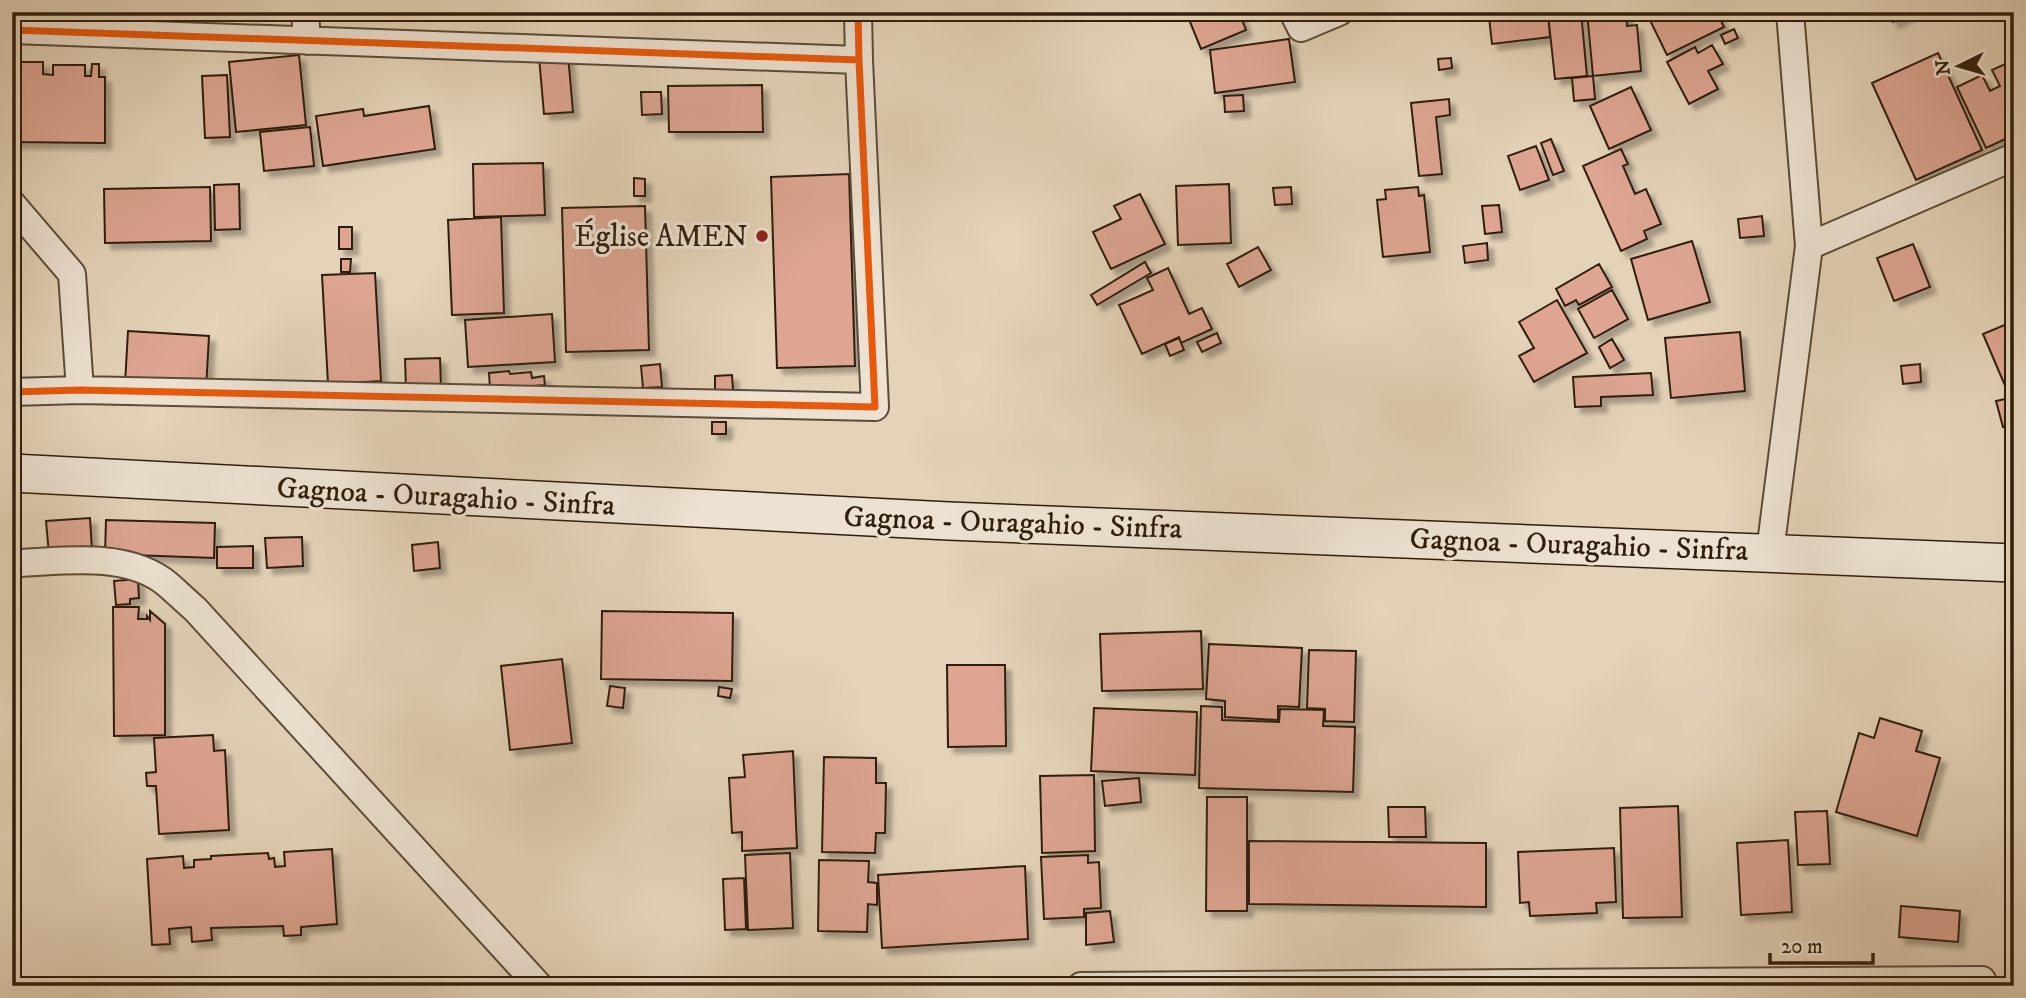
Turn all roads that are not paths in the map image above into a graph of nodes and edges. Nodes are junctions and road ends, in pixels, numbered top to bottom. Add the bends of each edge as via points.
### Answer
1 (304, 12) edge
2 (858, 12) edge
3 (1293, 12) edge
4 (1339, 12) edge
5 (1790, 12) edge
6 (12, 30) edge
7 (307, 41) junction
8 (859, 60) junction
9 (2014, 157) edge
10 (12, 204) edge
11 (1809, 246) junction
12 (80, 390) junction
13 (12, 392) edge
14 (12, 473) edge
15 (1770, 552) junction
16 (2014, 562) edge
17 (12, 563) edge
18 (1982, 980) dead end
19 (539, 986) edge
20 (1081, 986) edge

1 - 7 street
2 - 8 street
3 - 4 street via 1301,28
5 - 11 street
6 - 7 street
7 - 8 street
8 - 12 street via 875,407
9 - 11 street
10 - 12 street via 72,274
11 - 15 street
12 - 13 street
14 - 15 main road, Gagnoa - Ouragahio - Sinfra via 949,521
15 - 16 main road, Gagnoa - Ouragahio - Sinfra
17 - 19 street via 96,561 133,566 161,580 195,609
18 - 20 street

